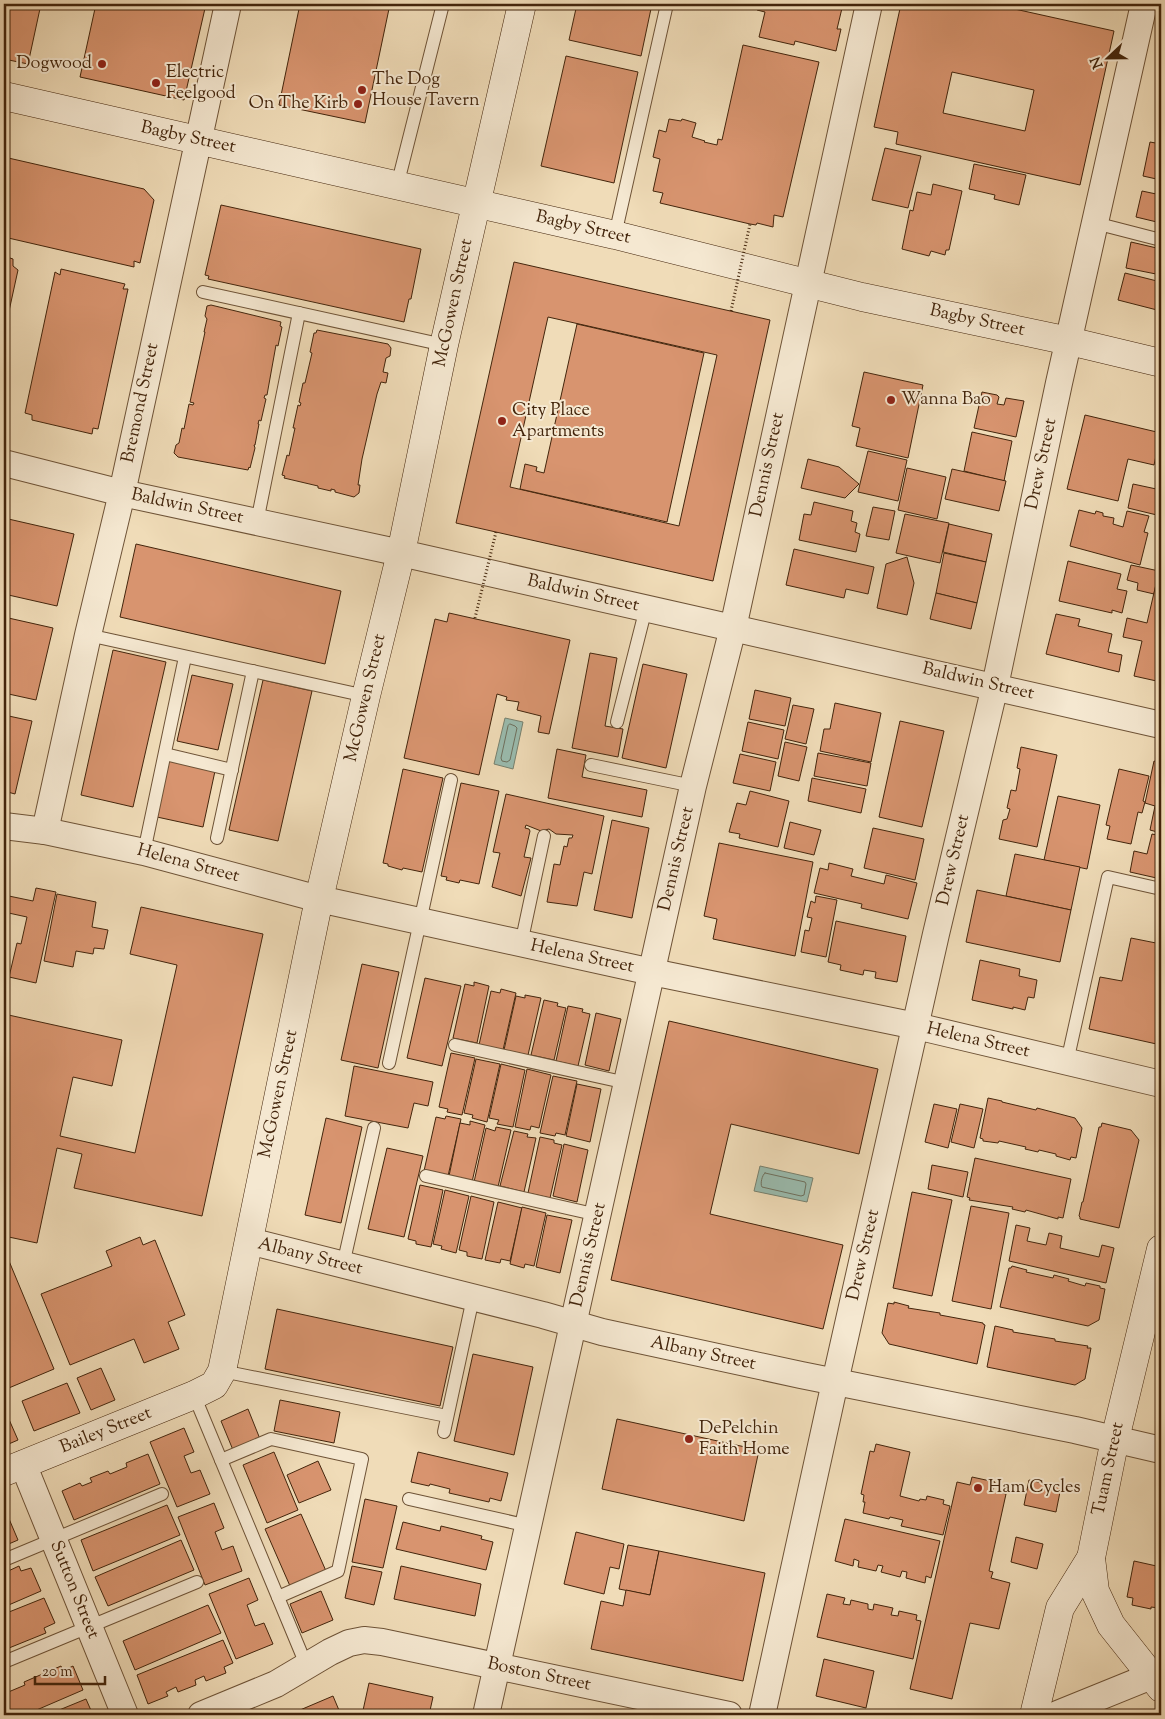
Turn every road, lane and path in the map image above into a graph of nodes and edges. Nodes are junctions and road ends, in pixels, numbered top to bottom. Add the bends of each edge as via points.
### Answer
1 (228, 4) edge
2 (443, 4) edge
3 (522, 4) edge
4 (666, 4) edge
5 (869, 4) edge
6 (1144, 4) edge
7 (4, 96) edge
8 (198, 140) junction
9 (397, 186) junction
10 (476, 204) junction
11 (1095, 223) junction
12 (750, 224) dead end
13 (614, 235) junction
14 (1161, 240) edge
15 (808, 284) junction
16 (203, 292) dead end
17 (731, 311) dead end
18 (299, 313) junction
19 (1069, 341) junction
20 (444, 345) junction
21 (1161, 362) edge
22 (4, 464) edge
23 (122, 493) junction
24 (257, 522) junction
25 (496, 532) dead end
26 (401, 553) junction
27 (646, 608) junction
28 (475, 618) dead end
29 (733, 628) junction
30 (88, 635) junction
31 (185, 657) junction
32 (253, 672) junction
33 (995, 686) junction
34 (366, 696) junction
35 (617, 722) dead end
36 (1161, 724) edge
37 (165, 754) junction
38 (591, 765) dead end
39 (232, 770) junction
40 (451, 780) dead end
41 (694, 786) junction
42 (4, 826) edge
43 (45, 831) junction
44 (544, 836) dead end
45 (217, 838) dead end
46 (144, 852) junction
47 (1161, 889) edge
48 (319, 899) junction
49 (420, 922) junction
50 (521, 944) junction
51 (652, 972) junction
52 (916, 1026) junction
53 (455, 1045) dead end
54 (1067, 1062) junction
55 (389, 1063) dead end
56 (627, 1082) junction
57 (1161, 1084) edge
58 (374, 1128) dead end
59 (426, 1176) dead end
60 (598, 1215) junction
61 (249, 1241) junction
62 (1161, 1249) edge
63 (343, 1265) junction
64 (473, 1298) junction
65 (572, 1323) junction
66 (835, 1382) junction
67 (208, 1385) junction
68 (447, 1416) junction
69 (444, 1432) dead end
70 (1115, 1439) junction
71 (1161, 1450) edge
72 (221, 1460) junction
73 (14, 1468) edge
74 (162, 1494) dead end
75 (409, 1499) dead end
76 (529, 1526) junction
77 (54, 1539) junction
78 (1091, 1558) junction
79 (4, 1560) edge
80 (197, 1582) dead end
81 (278, 1596) junction
82 (90, 1627) junction
83 (4, 1662) edge
84 (497, 1666) junction
85 (307, 1667) junction
86 (1158, 1679) edge
87 (234, 1709) edge
88 (125, 1715) edge
89 (200, 1715) edge
90 (486, 1715) edge
91 (729, 1715) edge
92 (762, 1715) edge
93 (1034, 1715) edge
94 (1055, 1715) edge

1 - 8 street, Bremond Street
2 - 9 lane
3 - 10 street, McGowen Street
4 - 13 lane
5 - 15 street, Dennis Street
6 - 11 street, Drew Street
7 - 8 street, Bagby Street
8 - 9 street, Bagby Street
8 - 23 street, Bremond Street
9 - 10 street, Bagby Street
10 - 13 street, Bagby Street
10 - 20 street, McGowen Street
11 - 14 lane
11 - 19 street, Drew Street
12 - 17 path, bridge
13 - 15 street, Bagby Street
15 - 19 street, Bagby Street
15 - 29 street, Dennis Street
16 - 18 lane
18 - 20 lane
18 - 24 lane
19 - 21 street, Bagby Street
19 - 33 street, Drew Street
20 - 26 street, McGowen Street
22 - 23 street, Baldwin Street
23 - 24 street, Baldwin Street
23 - 30 street, Bremond Street
24 - 26 street, Baldwin Street
25 - 28 path, bridge
26 - 27 street, Baldwin Street
26 - 34 street, McGowen Street
27 - 29 street, Baldwin Street
27 - 35 lane
29 - 33 street, Baldwin Street
29 - 41 street, Dennis Street
30 - 31 lane
30 - 43 street, Bremond Street
31 - 32 lane
31 - 37 lane
32 - 34 lane
32 - 39 lane
33 - 36 street, Baldwin Street
33 - 52 street, Drew Street
34 - 48 street, McGowen Street
37 - 39 lane
37 - 46 lane
38 - 41 lane
39 - 45 lane
40 - 49 lane
41 - 51 street, Dennis Street
42 - 43 street, Helena Street
43 - 46 street, Helena Street
44 - 50 lane
46 - 48 street, Helena Street
47 - 54 lane via 1108,877
48 - 49 street, Helena Street
48 - 61 street, McGowen Street
49 - 50 street, Helena Street
49 - 55 lane
50 - 51 street, Helena Street
51 - 52 street, Helena Street
51 - 56 street, Dennis Street
52 - 54 street, Helena Street
52 - 66 street, Drew Street
53 - 56 lane
54 - 57 street, Helena Street
56 - 60 street, Dennis Street
58 - 63 lane
59 - 60 lane
60 - 65 street, Dennis Street
61 - 63 street, Albany Street
61 - 67 street, McGowen Street
62 - 70 street, Tuam Street
63 - 64 street, Albany Street
64 - 65 street, Albany Street
64 - 68 lane
65 - 66 street, Albany Street
65 - 76 street, Dennis Street
66 - 70 street, Albany Street
66 - 92 street, Drew Street
67 - 68 lane
67 - 72 lane
67 - 73 street, Bailey Street
68 - 69 lane
70 - 71 street, Albany Street
70 - 78 street, Tuam Street
72 - 81 lane
72 - 81 lane via 271,1439 362,1459 338,1571
73 - 77 street, Sutton Street
74 - 77 lane
75 - 76 lane
76 - 84 street, Dennis Street
77 - 79 lane
77 - 82 street, Sutton Street
78 - 86 street, Tuam Street via 1095,1591 1111,1625
78 - 93 street via 1060,1608
80 - 82 lane
81 - 85 lane
82 - 83 lane
82 - 88 street, Sutton Street
84 - 85 street, Boston Street via 364,1640 349,1643
84 - 90 street, Dennis Street
84 - 91 street, Boston Street
85 - 87 street
86 - 94 street
87 - 89 street

